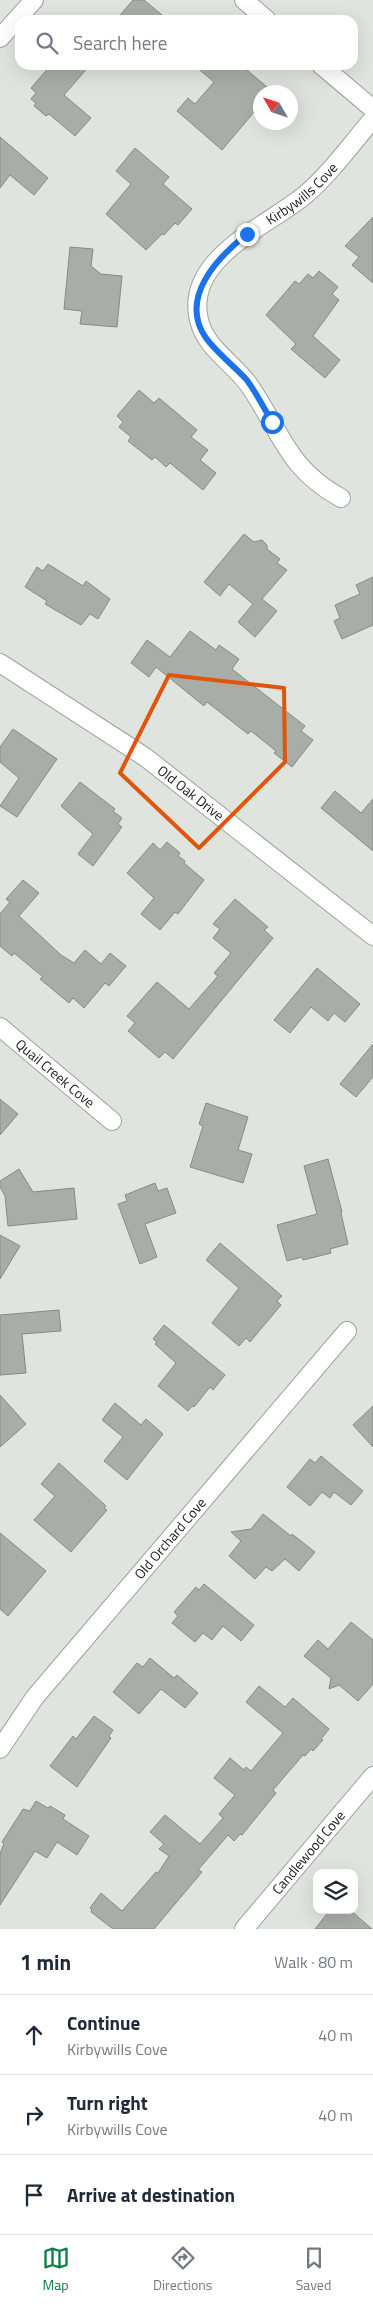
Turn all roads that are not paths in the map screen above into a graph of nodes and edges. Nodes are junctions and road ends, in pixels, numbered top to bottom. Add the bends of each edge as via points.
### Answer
1 (34, 0) edge
2 (244, 0) edge
3 (19, 15) edge
4 (261, 15) edge
5 (15, 18) edge
6 (2, 31) edge
7 (327, 70) edge
8 (373, 109) edge
9 (373, 118) edge
10 (340, 498) dead end
11 (0, 663) edge
12 (373, 936) edge
13 (0, 1027) edge
14 (112, 1121) dead end
15 (347, 1331) dead end
16 (0, 1749) edge
17 (373, 1776) edge
18 (244, 1929) edge

1 - 3 street
2 - 4 street
5 - 6 street
7 - 8 street
9 - 10 street, Kirbywills Cove via 306,194 226,251 203,283 198,302 198,319 204,335 247,381 291,457 313,480
11 - 12 street, Old Oak Drive via 145,756
13 - 14 street, Quail Creek Cove
15 - 16 street, Old Orchard Cove via 35,1697
17 - 18 street, Candlewood Cove

